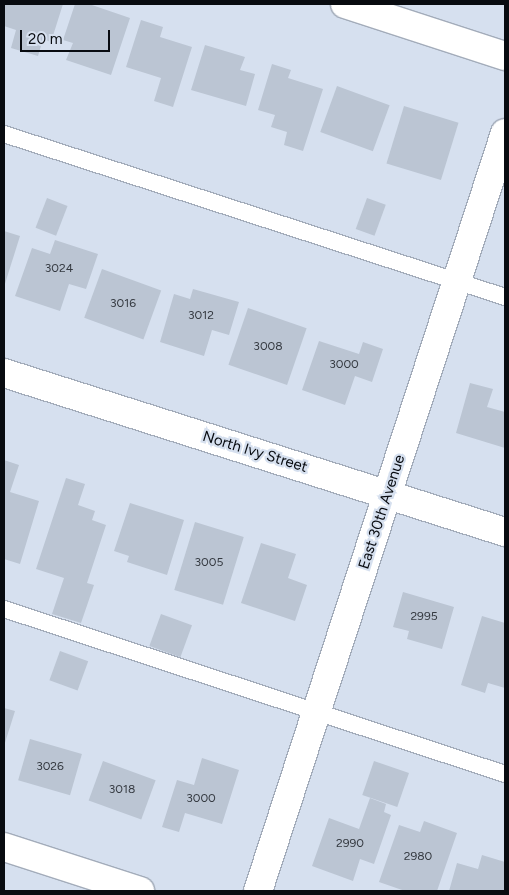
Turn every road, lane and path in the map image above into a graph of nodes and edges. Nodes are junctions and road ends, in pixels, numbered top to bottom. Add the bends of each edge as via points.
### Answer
1 (346, 4) edge
2 (505, 56) edge
3 (505, 133) edge
4 (4, 134) edge
5 (457, 281) junction
6 (505, 297) edge
7 (4, 373) edge
8 (388, 493) junction
9 (505, 532) edge
10 (4, 609) edge
11 (317, 712) junction
12 (505, 774) edge
13 (4, 847) edge
14 (140, 891) edge
15 (258, 891) edge

1 - 2 street
3 - 5 street, East 30th Avenue
4 - 5 lane
5 - 6 lane
5 - 8 street, East 30th Avenue
7 - 8 street, North Ivy Street
8 - 9 street, North Ivy Street
8 - 11 street, East 30th Avenue
10 - 11 lane
11 - 12 lane
11 - 15 street, East 30th Avenue
13 - 14 street

